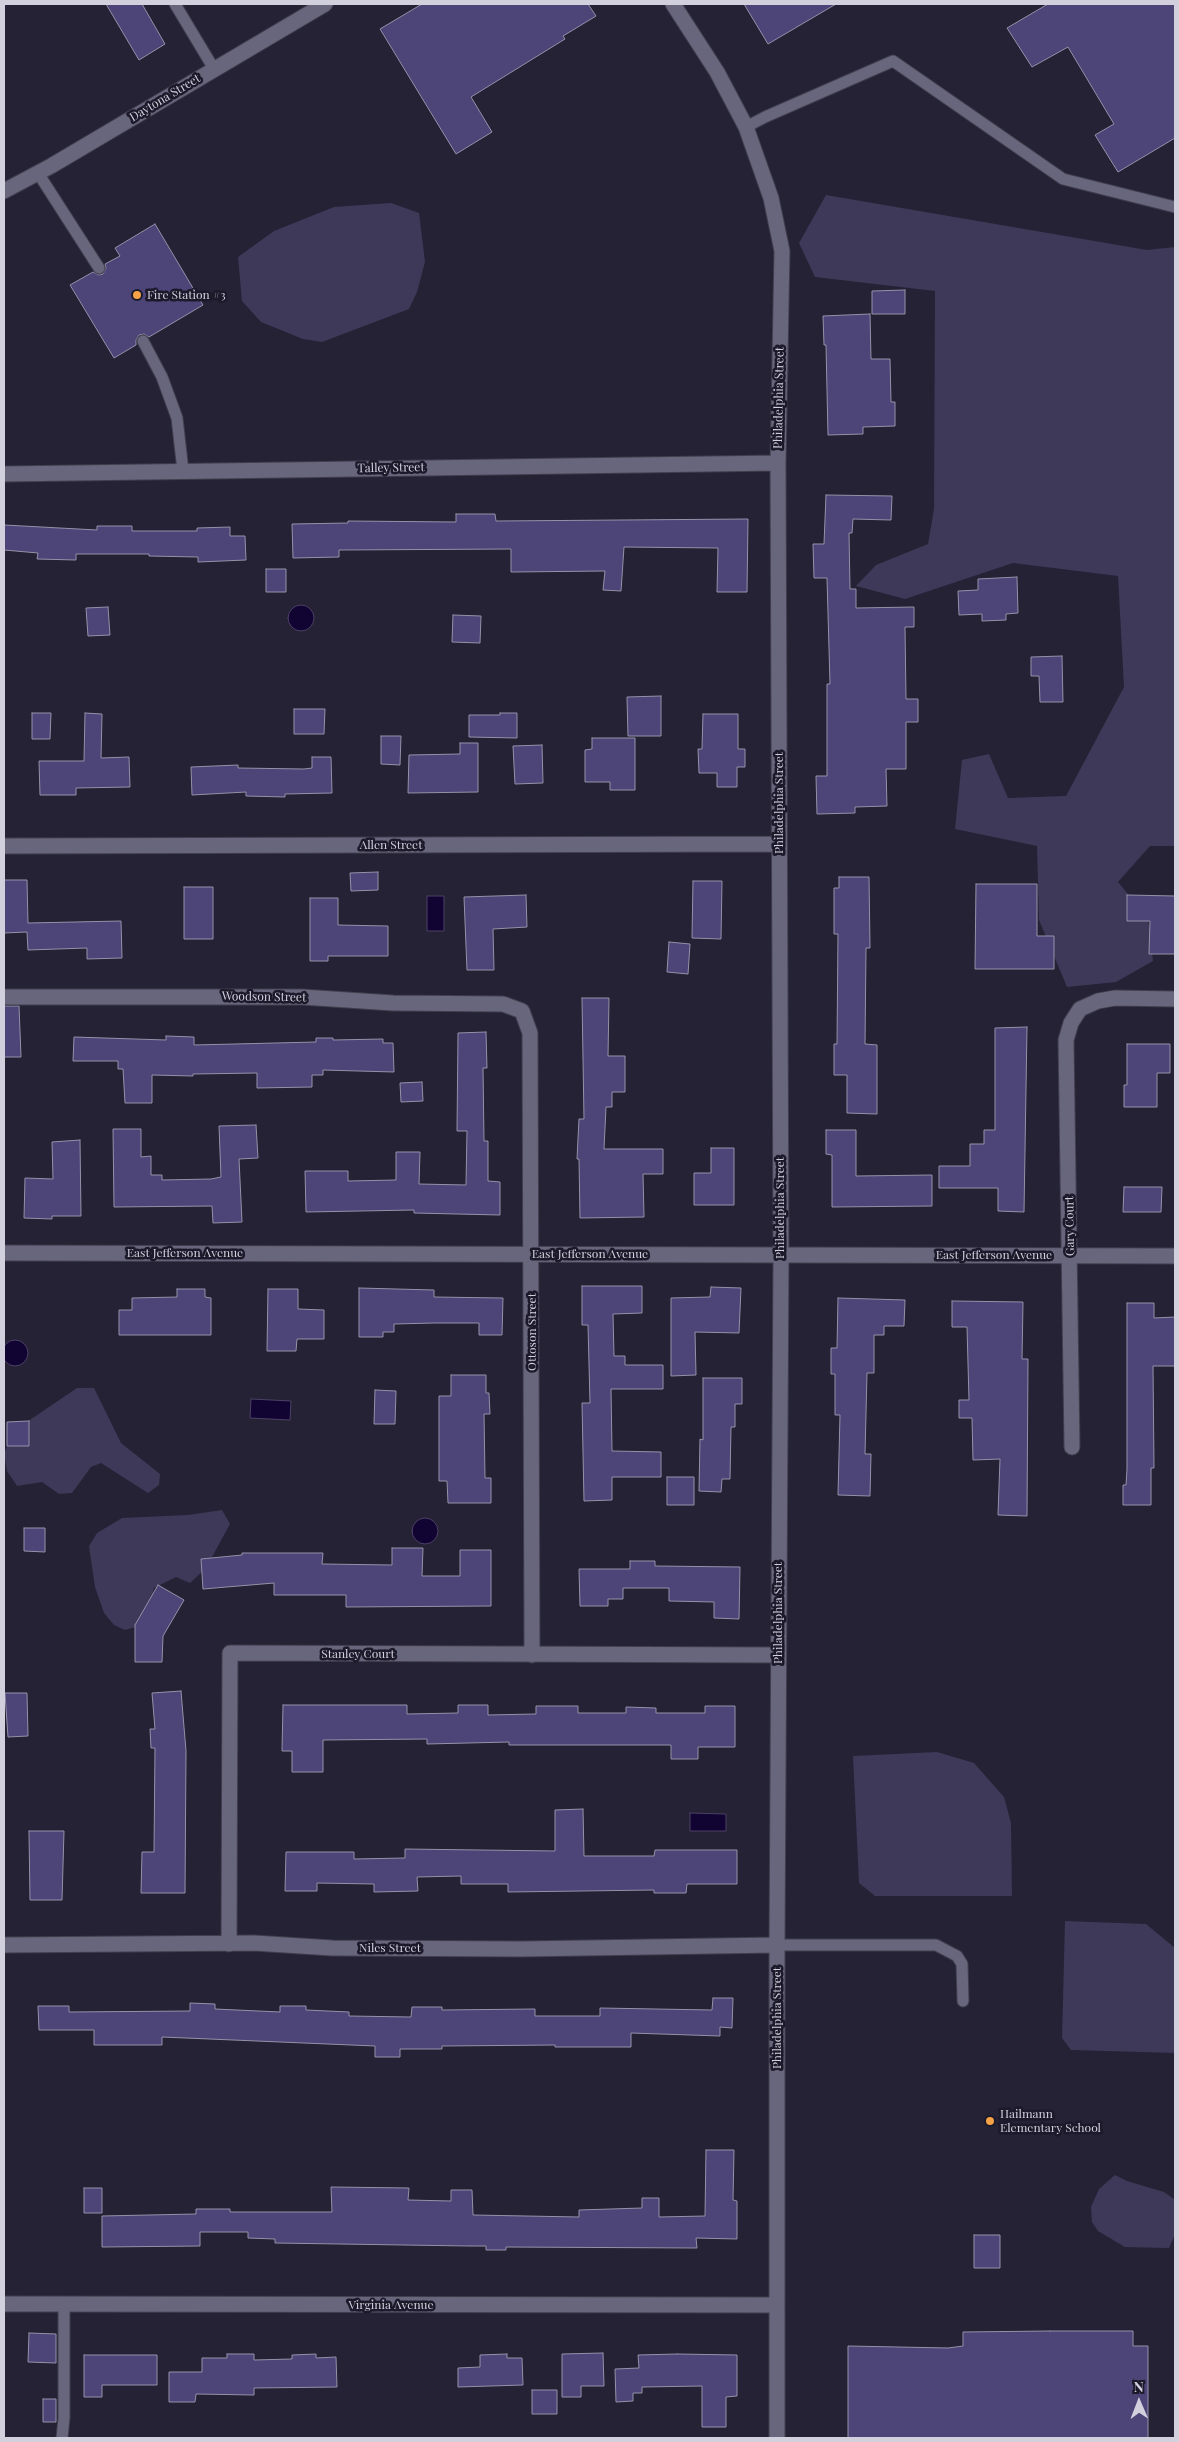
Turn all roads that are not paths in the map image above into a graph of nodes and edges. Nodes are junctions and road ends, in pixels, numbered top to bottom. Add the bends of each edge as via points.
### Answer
1 (175, 4) edge
2 (325, 4) edge
3 (673, 4) edge
4 (214, 69) junction
5 (746, 127) junction
6 (38, 173) junction
7 (4, 191) edge
8 (1175, 207) edge
9 (99, 268) dead end
10 (143, 341) dead end
11 (778, 462) junction
12 (183, 471) junction
13 (4, 474) edge
14 (779, 844) junction
15 (4, 846) edge
16 (4, 997) edge
17 (1175, 999) edge
18 (522, 1011) joint
19 (4, 1253) edge
20 (532, 1254) junction
21 (781, 1256) junction
22 (1070, 1256) junction
23 (1175, 1256) edge
24 (1072, 1447) dead end
25 (778, 1655) junction
26 (532, 1656) junction
27 (4, 1944) edge
28 (229, 1944) junction
29 (776, 1945) junction
30 (963, 2001) dead end
31 (4, 2304) edge
32 (64, 2304) junction
33 (778, 2305) junction
34 (62, 2438) edge
35 (777, 2438) edge

1 - 4 lane
2 - 4 street, Daytona Street
3 - 5 street, Philadelphia Street via 717,72
4 - 6 street, Daytona Street
5 - 8 lane via 893,61 1063,179
5 - 11 street, Philadelphia Street via 771,198 782,251
6 - 7 street, Daytona Street
6 - 9 lane
10 - 12 lane via 162,377 177,418
11 - 12 street, Talley Street
11 - 14 street, Philadelphia Street
12 - 13 street, Talley Street
14 - 15 street, Allen Street
14 - 21 street, Philadelphia Street
16 - 18 street, Woodson Street via 327,998 393,1003 503,1004
17 - 22 street, Gary Court via 1115,998 1098,1001 1080,1009 1071,1023 1066,1040
18 - 20 street, Ottoson Street via 530,1033
19 - 20 street, East Jefferson Avenue
20 - 21 street, East Jefferson Avenue
20 - 26 street, Ottoson Street
21 - 22 street, East Jefferson Avenue
21 - 25 street, Philadelphia Street
22 - 23 street, East Jefferson Avenue
22 - 24 street, Gary Court
25 - 26 street, Stanley Court
25 - 29 street, Philadelphia Street
26 - 28 street, Stanley Court via 230,1653
27 - 28 street, Niles Street
28 - 29 street, Niles Street via 521,1949
29 - 30 lane via 936,1945 957,1956 962,1964
29 - 33 street, Philadelphia Street
31 - 32 street, Virginia Avenue
32 - 33 street, Virginia Avenue
32 - 34 lane
33 - 35 street, Philadelphia Street

